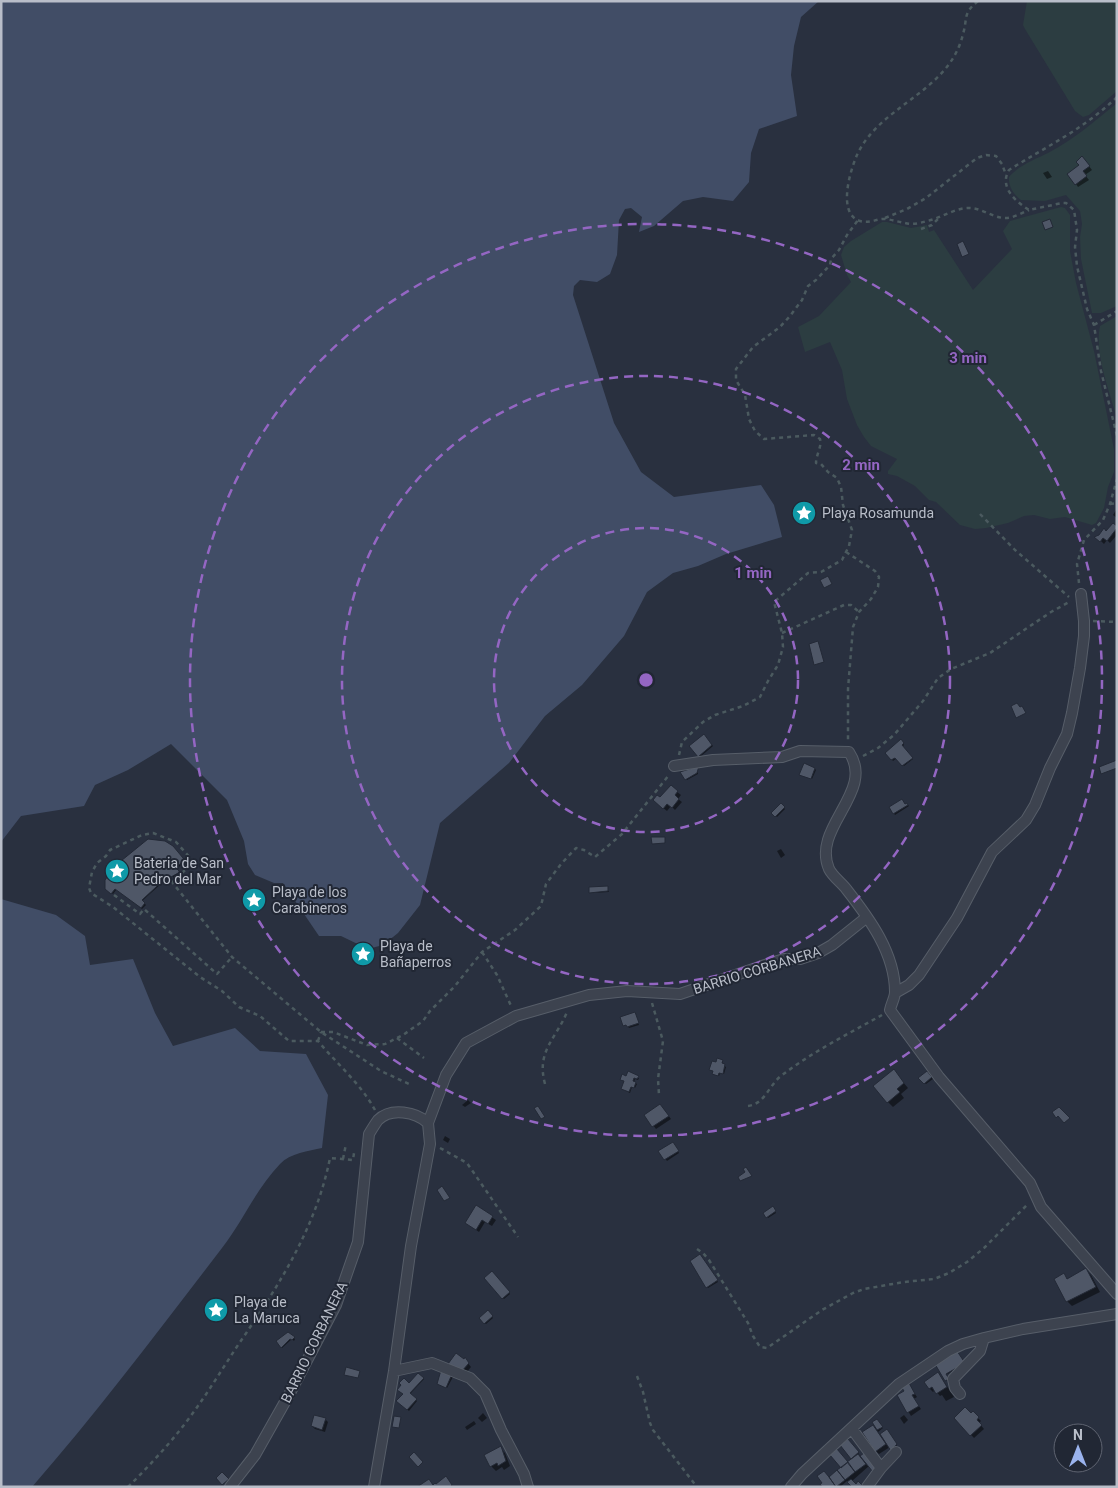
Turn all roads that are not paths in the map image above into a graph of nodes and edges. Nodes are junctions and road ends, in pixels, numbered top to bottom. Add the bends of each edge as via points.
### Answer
1 (1077, 597) road end
2 (674, 766) road end
3 (867, 917) junction
4 (895, 993) junction
5 (428, 1123) junction
6 (1117, 1294) edge
7 (1117, 1314) edge
8 (984, 1338) junction
9 (394, 1370) junction
10 (960, 1394) dead end
11 (852, 1429) junction
12 (896, 1452) dead end
13 (881, 1468) junction
14 (230, 1487) edge
15 (374, 1487) edge
16 (528, 1487) edge
17 (791, 1487) edge
18 (866, 1487) edge

1 - 4 street via 1084,621 1080,668 1067,734 1035,806 1026,820 992,852 957,918 919,975
2 - 3 street via 713,760 782,757 800,752 852,756 856,784 827,840 826,854 830,870
3 - 4 street via 887,956
3 - 5 street, BARRIO CORBANERA via 818,953 800,959 784,959 680,994 627,991 589,995 516,1016 466,1043 446,1075
4 - 6 street via 890,1010 939,1077 1030,1183 1041,1207
5 - 9 street, BARRIO CORBANERA via 430,1144 411,1246
5 - 14 street, BARRIO CORBANERA via 421,1117 403,1113 385,1115 369,1134 358,1242 336,1305 255,1455
7 - 8 street
8 - 10 street via 980,1351 953,1379
8 - 11 street via 948,1351 899,1384
9 - 15 street, BARRIO CORBANERA
9 - 16 street via 432,1363 470,1378 485,1393
11 - 13 street
11 - 17 street
12 - 13 street
13 - 18 street

